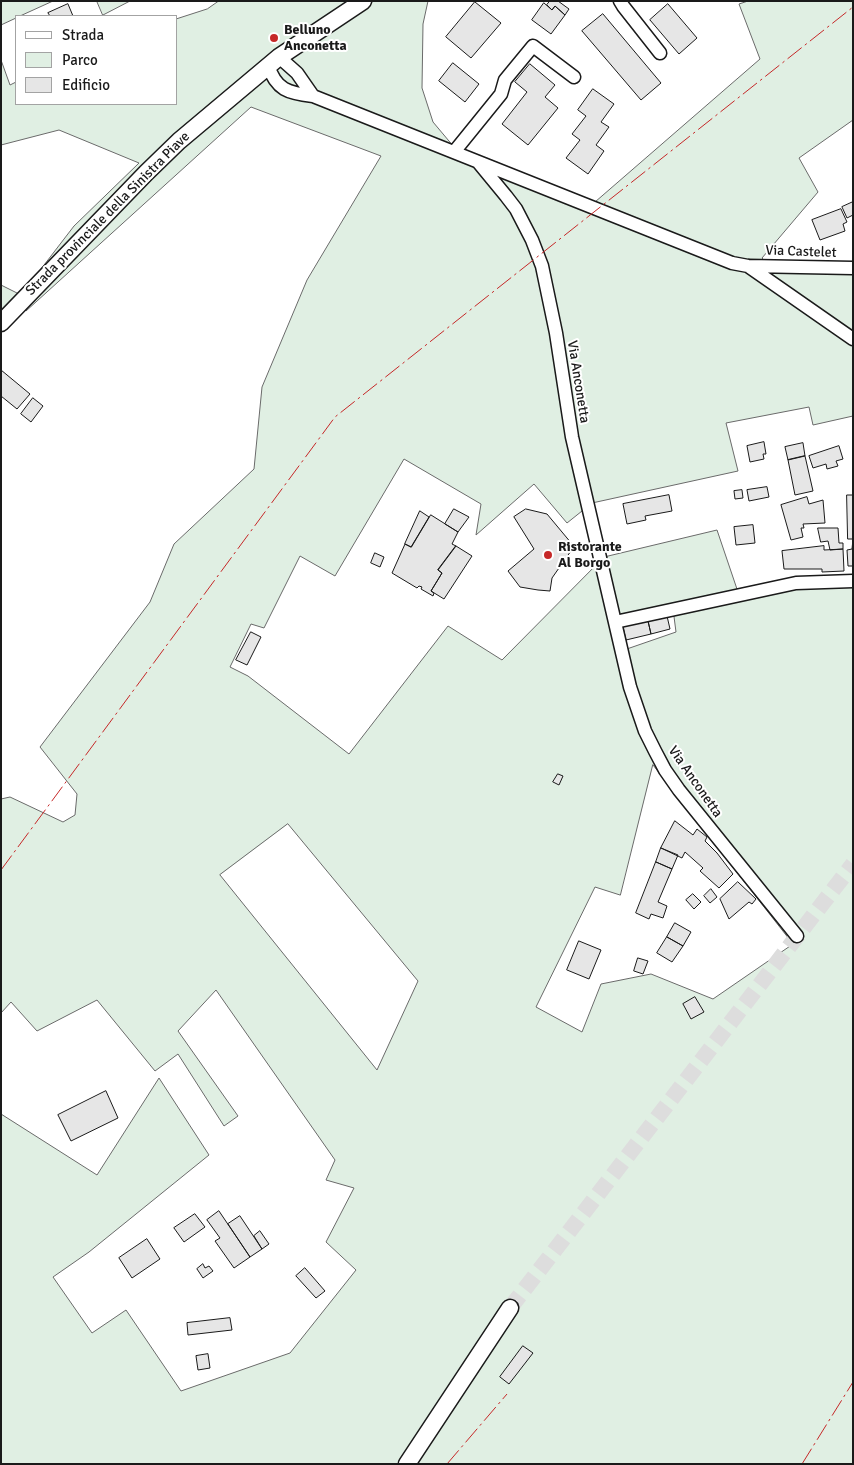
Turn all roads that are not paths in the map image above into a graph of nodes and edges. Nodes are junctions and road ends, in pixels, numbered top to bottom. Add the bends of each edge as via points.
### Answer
1 (363, 1) edge
2 (620, 1) edge
3 (660, 53) dead end
4 (273, 61) junction
5 (574, 77) dead end
6 (313, 96) junction
7 (454, 152) junction
8 (478, 162) junction
9 (748, 266) junction
10 (853, 268) edge
11 (1, 323) edge
12 (853, 339) edge
13 (853, 581) edge
14 (616, 622) junction
15 (797, 936) dead end
16 (510, 1308) tunnel mouth
17 (407, 1464) edge

1 - 4 street, Strada provinciale della Sinistra Piave
2 - 3 street
4 - 6 street via 297,73
4 - 6 street, Via Anconetta via 274,80 280,87
4 - 11 street, Strada provinciale della Sinistra Piave via 146,172
5 - 7 street via 533,46 505,80 501,94
6 - 7 street, Via Anconetta
7 - 8 street, Via Anconetta
8 - 9 street, Via Anconetta via 732,264
8 - 14 street, Via Anconetta via 516,209 542,266 572,437
9 - 10 street, Via Castelet
9 - 12 street
13 - 14 street via 796,583
14 - 15 street, Via Anconetta via 637,710 665,770
16 - 17 street

